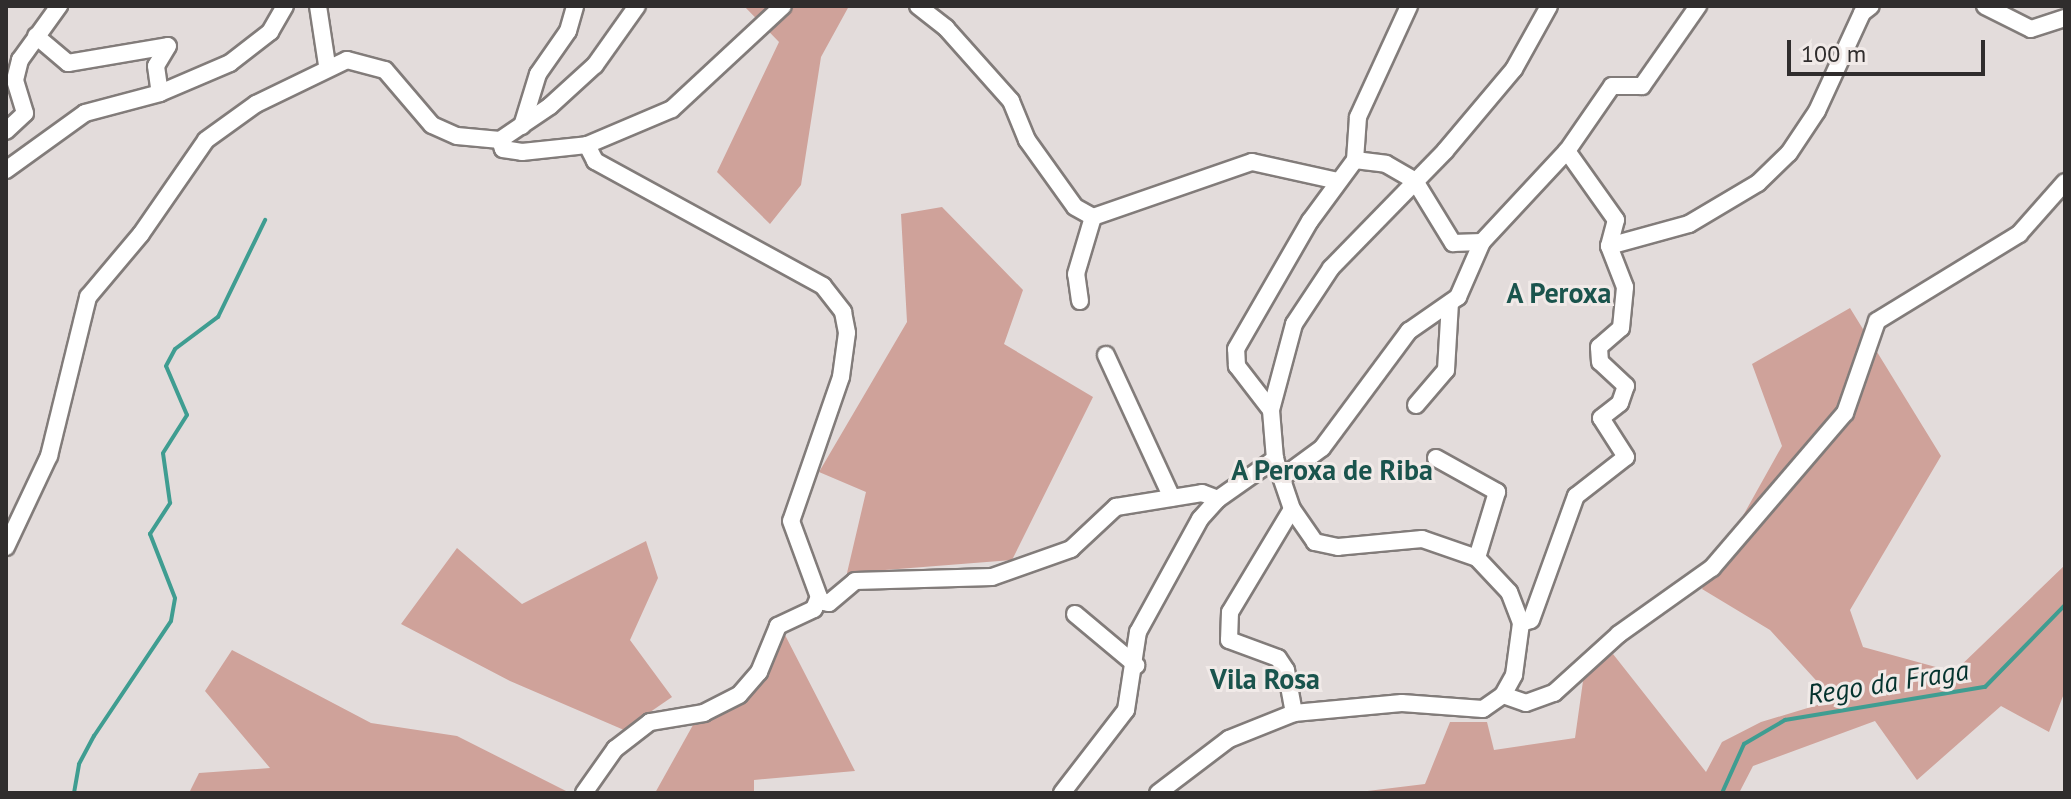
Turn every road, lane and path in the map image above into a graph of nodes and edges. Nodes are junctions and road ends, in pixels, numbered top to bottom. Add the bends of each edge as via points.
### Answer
1 (59, 6) edge
2 (285, 6) edge
3 (318, 6) edge
4 (575, 6) edge
5 (637, 6) edge
6 (783, 6) edge
7 (918, 6) edge
8 (1409, 6) edge
9 (1549, 6) edge
10 (1698, 6) edge
11 (1871, 6) edge
12 (1985, 6) edge
13 (2065, 18) edge
14 (36, 36) junction
15 (327, 65) junction
16 (160, 93) junction
17 (522, 126) junction
18 (6, 131) edge
19 (500, 140) junction
20 (587, 145) junction
21 (1567, 151) junction
22 (1355, 160) junction
23 (6, 170) edge
24 (1338, 181) junction
25 (1415, 181) junction
26 (2065, 182) edge
27 (1093, 217) junction
28 (1482, 242) junction
29 (1609, 246) junction
30 (1080, 301) dead end
31 (1450, 303) junction
32 (1106, 355) dead end
33 (1416, 405) dead end
34 (1271, 410) junction
35 (1436, 458) dead end
36 (1275, 459) junction
37 (1284, 476) junction
38 (1172, 498) junction
39 (1218, 499) junction
40 (1292, 509) junction
41 (6, 547) edge
42 (1477, 558) junction
43 (818, 601) junction
44 (1075, 614) dead end
45 (1521, 623) junction
46 (1136, 665) junction
47 (1503, 695) junction
48 (1294, 713) junction
49 (584, 793) edge
50 (1062, 793) edge
51 (1158, 793) edge

1 - 14 street
2 - 16 street via 270,32 230,63
3 - 15 street
4 - 17 street via 568,31 538,74
5 - 17 street via 595,65
6 - 20 street via 672,109
7 - 27 street via 946,28 1011,101 1027,140 1075,207
8 - 22 street via 1358,117
9 - 25 street via 1514,69
10 - 21 street via 1642,86 1612,86
11 - 29 street via 1862,13 1817,111 1789,153 1758,183 1689,224
12 - 13 street via 2031,29
14 - 16 street via 68,63 168,46 156,66
14 - 18 street via 20,60 15,80 25,113
15 - 19 street via 370,62 385,70 432,125 457,136
15 - 41 street via 256,104 206,140 141,234 88,297 49,456
16 - 23 street via 85,113
17 - 19 street
19 - 20 street via 503,149 522,152
20 - 43 street via 595,161 800,269 823,286 843,312 846,359 791,521
21 - 28 street
21 - 29 street via 1616,220
22 - 24 street
22 - 25 street via 1386,164
24 - 27 street via 1252,162
24 - 34 street via 1236,349 1237,366
25 - 28 street via 1453,243
25 - 34 street via 1331,268 1294,324
26 - 47 street via 2019,234 1877,321 1845,413 1712,568 1619,634 1554,693 1526,703
27 - 30 street via 1076,274
28 - 31 street via 1458,297
29 - 45 street via 1625,287 1621,328 1599,347 1600,362 1626,386 1620,403 1601,418 1626,457 1576,496 1531,620
31 - 33 street via 1446,370
31 - 37 street via 1409,331 1322,448
32 - 38 street
34 - 36 street
35 - 42 street via 1497,492
36 - 37 street
36 - 39 street
37 - 40 street
38 - 39 street via 1202,493
38 - 43 street via 1116,507 1071,549 992,577 855,581 829,603
39 - 46 street via 1158,587 1138,632
40 - 42 street via 1315,542 1338,547 1422,539
40 - 48 street via 1230,612 1229,640 1278,658 1286,670
42 - 45 street via 1509,592
43 - 49 street via 807,614 778,626 759,672 739,695 704,713 650,722 615,749
44 - 46 street
45 - 47 street via 1514,675
46 - 50 street via 1116,729
47 - 48 street via 1483,709 1402,703
48 - 51 street via 1229,739

